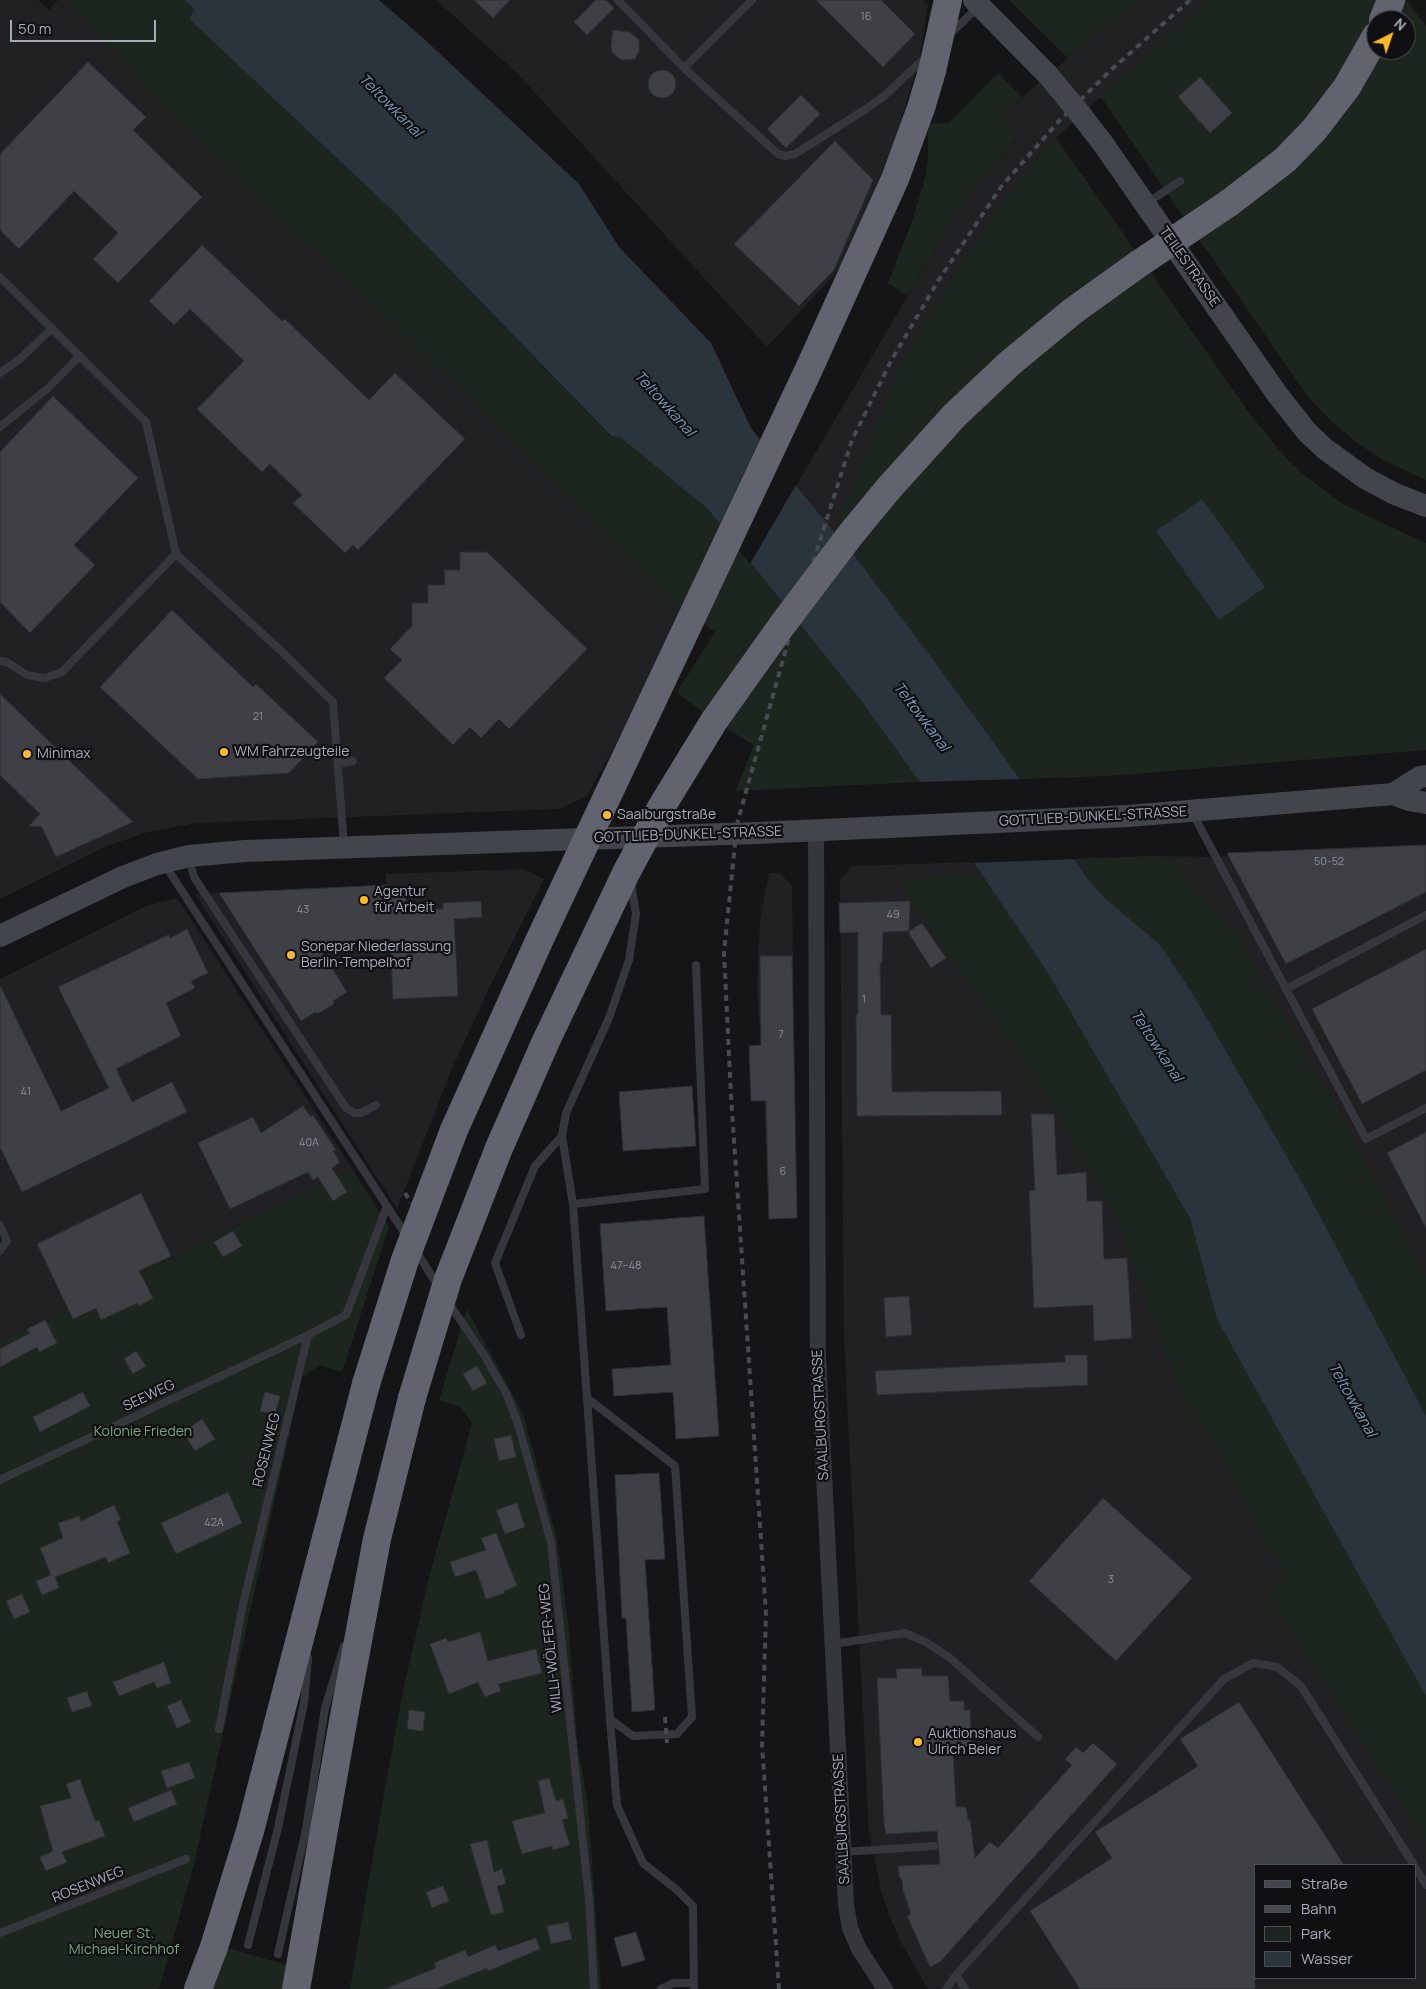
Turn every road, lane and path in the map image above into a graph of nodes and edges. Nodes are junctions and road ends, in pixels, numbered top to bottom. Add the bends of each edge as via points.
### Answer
1 (618, 0) edge
2 (752, 0) edge
3 (948, 0) edge
4 (976, 3) edge
5 (1366, 54) edge
6 (684, 68) junction
7 (1180, 181) dead end
8 (1145, 204) junction
9 (0, 277) edge
10 (52, 328) junction
11 (80, 356) junction
12 (0, 373) edge
13 (0, 427) edge
14 (1426, 506) edge
15 (176, 554) junction
16 (0, 661) edge
17 (354, 761) dead end
18 (338, 764) junction
19 (1426, 776) edge
20 (1393, 794) junction
21 (1426, 802) edge
22 (1192, 812) junction
23 (816, 830) junction
24 (651, 836) junction
25 (344, 847) junction
26 (189, 856) junction
27 (163, 862) junction
28 (1426, 915) edge
29 (0, 936) edge
30 (696, 965) dead end
31 (1286, 989) junction
32 (376, 1105) dead end
33 (1426, 1108) edge
34 (562, 1136) junction
35 (573, 1204) junction
36 (387, 1206) junction
37 (0, 1224) edge
38 (0, 1251) edge
39 (308, 1335) junction
40 (521, 1335) dead end
41 (587, 1398) junction
42 (0, 1480) edge
43 (377, 1539) junction
44 (315, 1574) junction
45 (354, 1614) dead end
46 (348, 1633) dead end
47 (310, 1634) dead end
48 (833, 1644) junction
49 (308, 1653) dead end
50 (610, 1719) junction
51 (219, 1729) dead end
52 (1038, 1737) dead end
53 (934, 1846) dead end
54 (844, 1852) junction
55 (186, 1859) dead end
56 (1413, 1864) edge
57 (1416, 1869) edge
58 (1426, 1885) edge
59 (0, 1934) edge
60 (248, 1945) dead end
61 (278, 1954) dead end
62 (956, 1975) junction
63 (694, 1986) edge
64 (198, 1989) edge
65 (296, 1989) edge
66 (594, 1989) edge
67 (661, 1989) edge
68 (885, 1989) edge
69 (946, 1989) edge
70 (965, 1989) edge

1 - 6 lane
2 - 6 lane
3 - 44 highway, bridge via 929,80 895,179 454,1130 405,1260 366,1384
4 - 6 lane via 884,96 795,154 778,154
4 - 8 street, TEILESTRASSE, bridge via 1048,75
5 - 43 highway, bridge via 1331,109 1286,160 1073,311 1010,363 960,411 851,534 714,721 626,874 498,1148 448,1279 412,1398
7 - 8 lane
8 - 14 street, TEILESTRASSE via 1307,432 1365,478
9 - 10 lane
10 - 11 lane
10 - 12 lane via 20,359
11 - 13 lane via 47,389
11 - 15 lane via 146,422
15 - 16 lane via 62,672 45,678 27,675
15 - 18 lane via 333,702
17 - 18 lane
18 - 25 lane
19 - 20 street, GOTTLIEB-DUNKEL-STRASSE
20 - 21 street, GOTTLIEB-DUNKEL-STRASSE
20 - 22 street, GOTTLIEB-DUNKEL-STRASSE
22 - 23 street, GOTTLIEB-DUNKEL-STRASSE
22 - 31 lane
23 - 24 street, GOTTLIEB-DUNKEL-STRASSE, bridge
23 - 48 street, SAALBURGSTRASSE via 818,1358
24 - 25 street, GOTTLIEB-DUNKEL-STRASSE
24 - 34 lane via 630,886 636,914 628,960 609,1018 566,1113
25 - 26 street, GOTTLIEB-DUNKEL-STRASSE via 245,850
26 - 27 street, GOTTLIEB-DUNKEL-STRASSE
26 - 32 lane via 194,877 346,1108 361,1113
27 - 29 street, GOTTLIEB-DUNKEL-STRASSE via 123,877
27 - 36 lane, WILLI-WÖLFER-WEG
28 - 31 lane
30 - 35 lane via 705,1189
31 - 33 lane via 1366,1139
34 - 35 lane
34 - 40 lane via 535,1166 495,1263
35 - 41 lane
36 - 39 lane via 346,1315
36 - 66 lane, WILLI-WÖLFER-WEG via 484,1355 506,1395 518,1424 551,1542 587,1879
37 - 38 lane via 7,1241
39 - 42 lane, SEEWEG
39 - 51 lane, ROSENWEG via 243,1604
41 - 50 lane
41 - 50 lane via 676,1466 692,1716 677,1734 633,1736
43 - 45 lane
43 - 65 highway
44 - 47 lane
44 - 64 highway via 250,1831
46 - 61 lane via 325,1708 306,1829
48 - 52 lane via 904,1633 926,1642 950,1658
48 - 54 street, SAALBURGSTRASSE
49 - 60 lane via 304,1703
50 - 63 lane via 617,1805 642,1863 693,1906
53 - 54 lane
54 - 68 street, SAALBURGSTRASSE via 850,1928
55 - 59 lane, ROSENWEG
56 - 62 lane via 1301,1686 1277,1667 1253,1663 1224,1679
57 - 58 lane
62 - 69 lane
62 - 70 lane
63 - 67 lane via 674,1983

